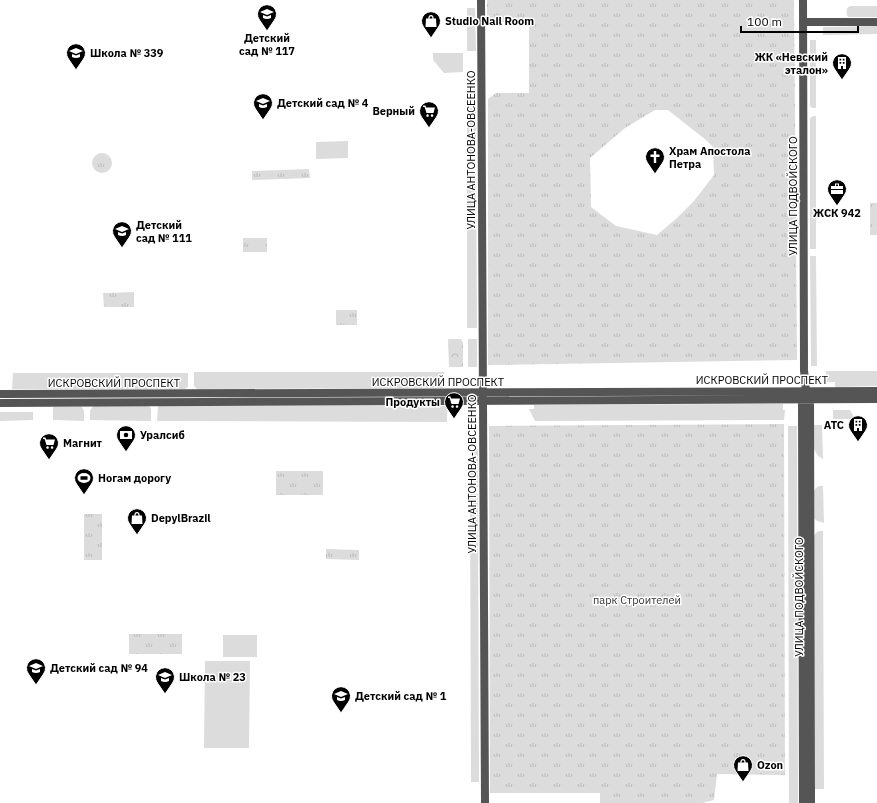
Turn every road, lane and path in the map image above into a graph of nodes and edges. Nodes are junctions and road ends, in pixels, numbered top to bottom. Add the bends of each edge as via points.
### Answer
1 (481, 0) edge
2 (803, 0) edge
3 (803, 22) junction
4 (877, 22) edge
5 (877, 391) edge
6 (0, 394) edge
7 (806, 396) junction
8 (483, 397) junction
9 (877, 399) edge
10 (0, 403) edge
11 (485, 803) edge
12 (803, 803) edge
13 (811, 803) edge

1 - 8 street, УЛИЦА АНТОНОВА-ОВСЕЕНКО
2 - 3 street, УЛИЦА ПОДВОЙСКОГО
3 - 4 street
3 - 7 street, УЛИЦА ПОДВОЙСКОГО
5 - 7 street, ИСКРОВСКИЙ ПРОСПЕКТ
6 - 8 street, ИСКРОВСКИЙ ПРОСПЕКТ
7 - 8 street, ИСКРОВСКИЙ ПРОСПЕКТ
7 - 9 street, ИСКРОВСКИЙ ПРОСПЕКТ
7 - 12 street, УЛИЦА ПОДВОЙСКОГО
7 - 13 street, УЛИЦА ПОДВОЙСКОГО
8 - 10 street, ИСКРОВСКИЙ ПРОСПЕКТ
8 - 11 street, УЛИЦА АНТОНОВА-ОВСЕЕНКО

